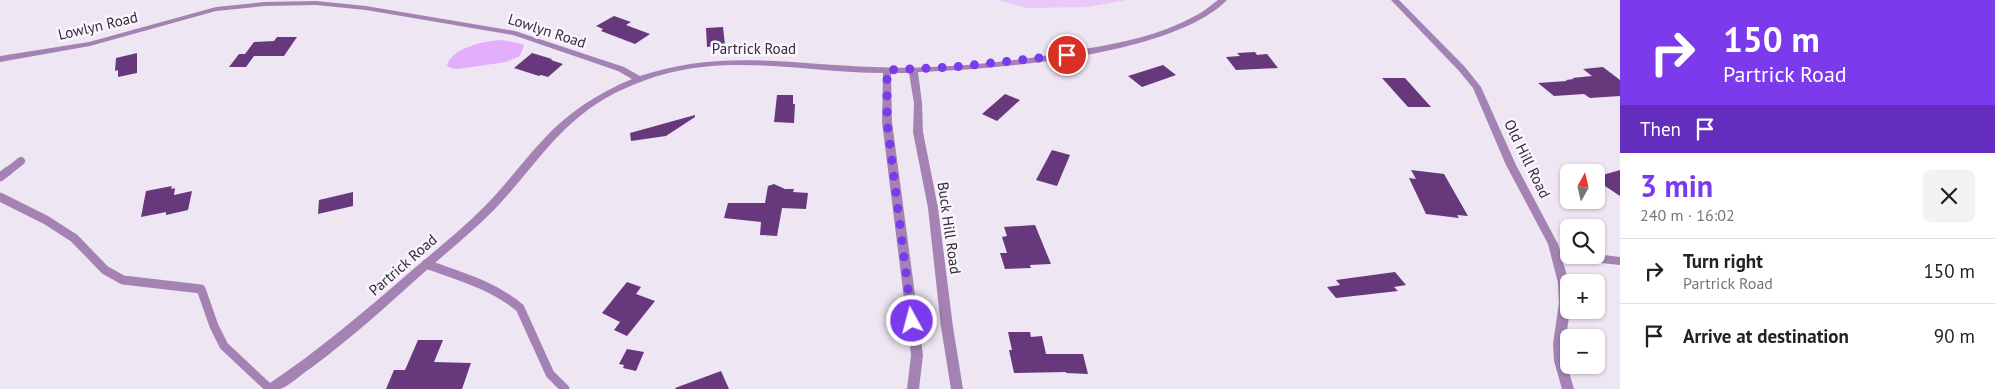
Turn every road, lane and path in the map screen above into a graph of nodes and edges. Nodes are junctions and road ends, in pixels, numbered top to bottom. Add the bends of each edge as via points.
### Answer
1 (1223, 0) edge
2 (1396, 0) edge
3 (0, 59) edge
4 (887, 70) junction
5 (914, 70) junction
6 (639, 79) junction
7 (21, 161) dead end
8 (0, 177) edge
9 (0, 197) edge
10 (1557, 254) junction
11 (1620, 261) edge
12 (426, 264) junction
13 (271, 389) edge
14 (565, 389) edge
15 (914, 389) edge
16 (957, 389) edge
17 (1568, 389) edge

1 - 5 street, Partrick Road via 1208,13 1183,25 1102,49 1037,59
2 - 10 street, Old Hill Road via 1477,87 1511,165
3 - 6 street, Lowlyn Road via 90,44 216,9 316,3 366,8 515,33 621,69
4 - 5 street, Partrick Road
4 - 6 street, Partrick Road via 736,60 690,65
4 - 15 street via 887,122 917,355
5 - 16 street, Buck Hill Road via 918,132 933,208
6 - 12 street, Partrick Road via 600,98 572,117 546,142 492,206
7 - 8 lane
9 - 13 lane via 74,238 105,270 123,280 201,289 224,346
10 - 11 street
10 - 17 street, Old Hill Road via 1565,295 1559,352
12 - 13 street, Partrick Road via 337,342
12 - 14 lane via 513,301 520,308 550,374

